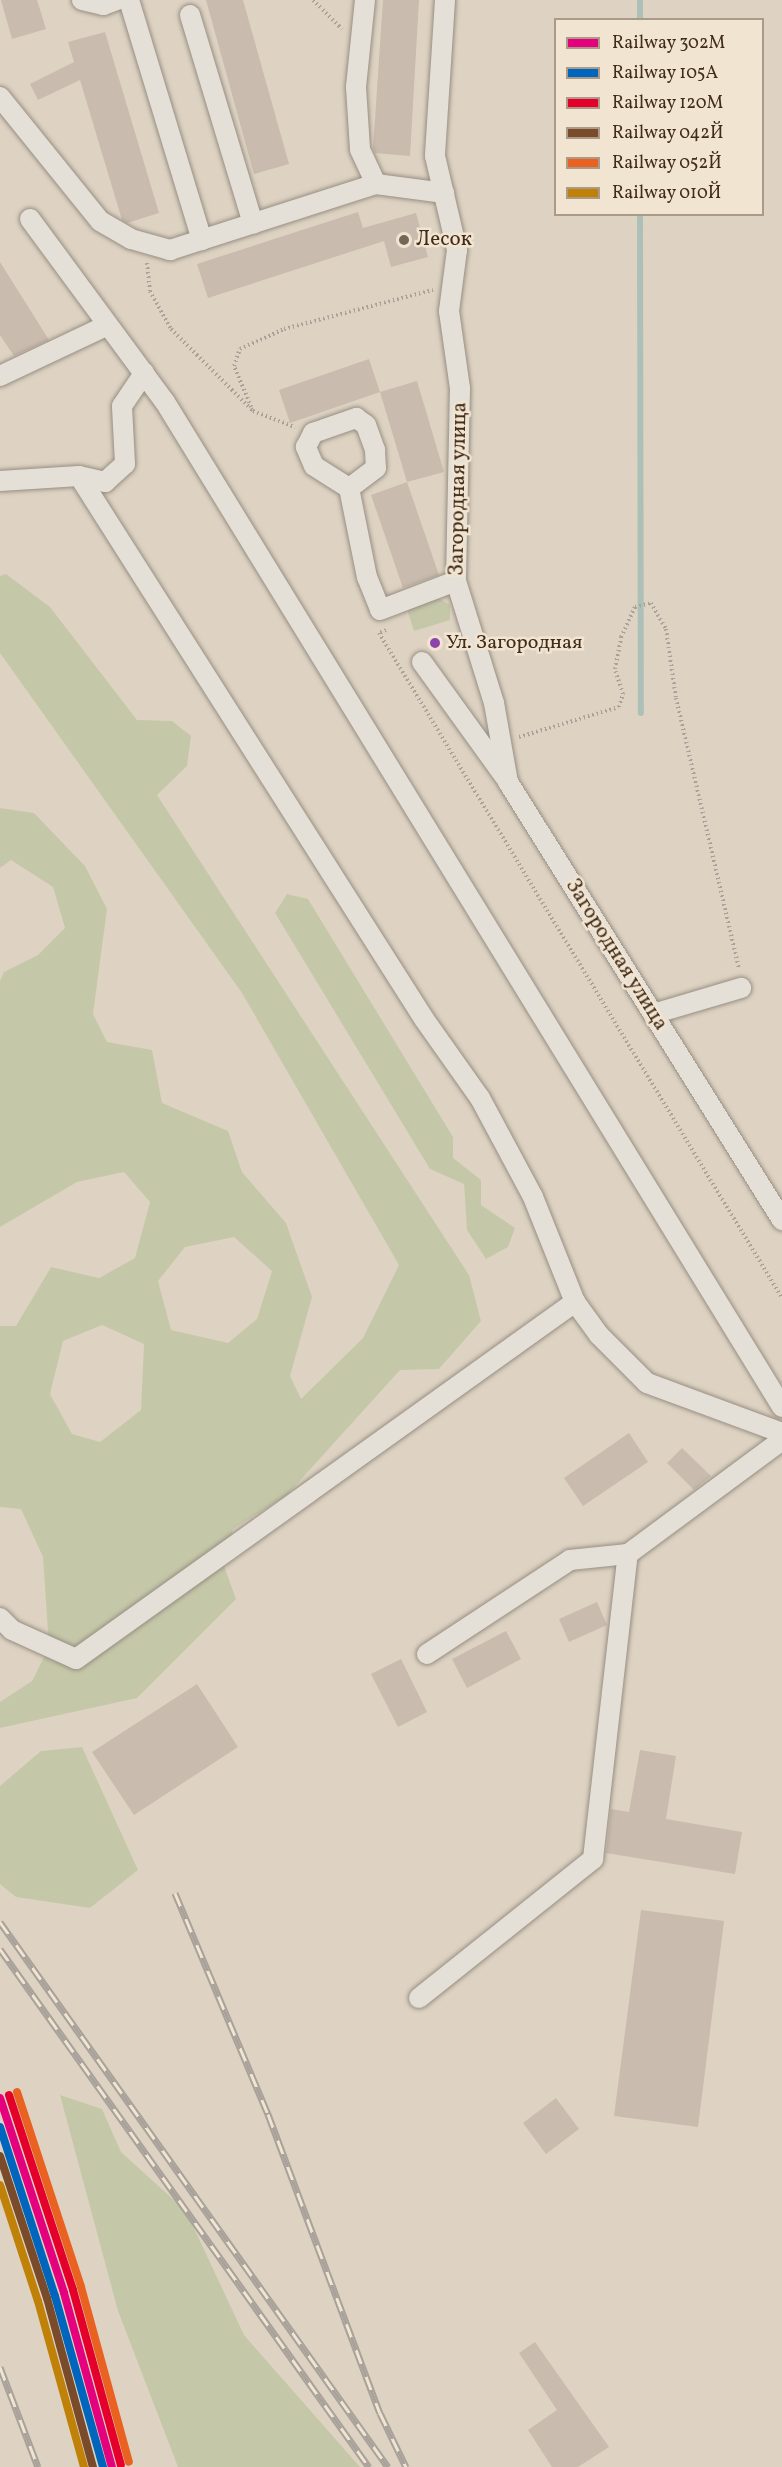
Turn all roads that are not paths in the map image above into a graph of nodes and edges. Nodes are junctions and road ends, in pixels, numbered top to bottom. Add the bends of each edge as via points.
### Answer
1 (82, 0) edge
2 (117, 0) edge
3 (129, 0) edge
4 (365, 0) edge
5 (445, 0) edge
6 (190, 15) dead end
7 (0, 97) edge
8 (376, 184) junction
9 (444, 193) junction
10 (30, 219) dead end
11 (253, 224) junction
12 (202, 240) junction
13 (108, 325) junction
14 (144, 373) junction
15 (0, 376) edge
16 (79, 476) junction
17 (0, 481) edge
18 (349, 488) junction
19 (456, 581) junction
20 (422, 662) dead end
21 (508, 782) junction
22 (741, 988) road end
23 (653, 1014) junction
24 (782, 1220) edge
25 (575, 1302) junction
26 (782, 1407) edge
27 (782, 1432) edge
28 (782, 1440) edge
29 (628, 1554) junction
30 (0, 1618) edge
31 (427, 1654) dead end
32 (419, 1998) dead end

1 - 2 street via 103,5
3 - 12 street
4 - 8 street via 356,87 360,150
5 - 9 street, Загородная улица via 435,156
6 - 11 street
7 - 12 street via 100,221 170,250
8 - 9 street
8 - 11 street
9 - 19 street, Загородная улица via 457,250 450,311 460,388
10 - 13 street
11 - 12 street
13 - 14 street
13 - 15 street
14 - 16 street via 122,406 125,464 105,482
14 - 26 street
16 - 17 street
16 - 25 street via 424,1020 480,1098 533,1197
18 - 18 street via 376,468 375,450 366,425 356,418 313,433 306,447 314,466
18 - 19 street via 368,577 380,610
19 - 21 street, Загородная улица via 494,703
20 - 21 street
21 - 23 street, Загородная улица
22 - 23 street
23 - 24 street, Загородная улица
25 - 27 street via 599,1335 647,1383
25 - 30 street via 76,1659 12,1630
28 - 29 street
29 - 31 street via 570,1560
29 - 32 street via 593,1859

